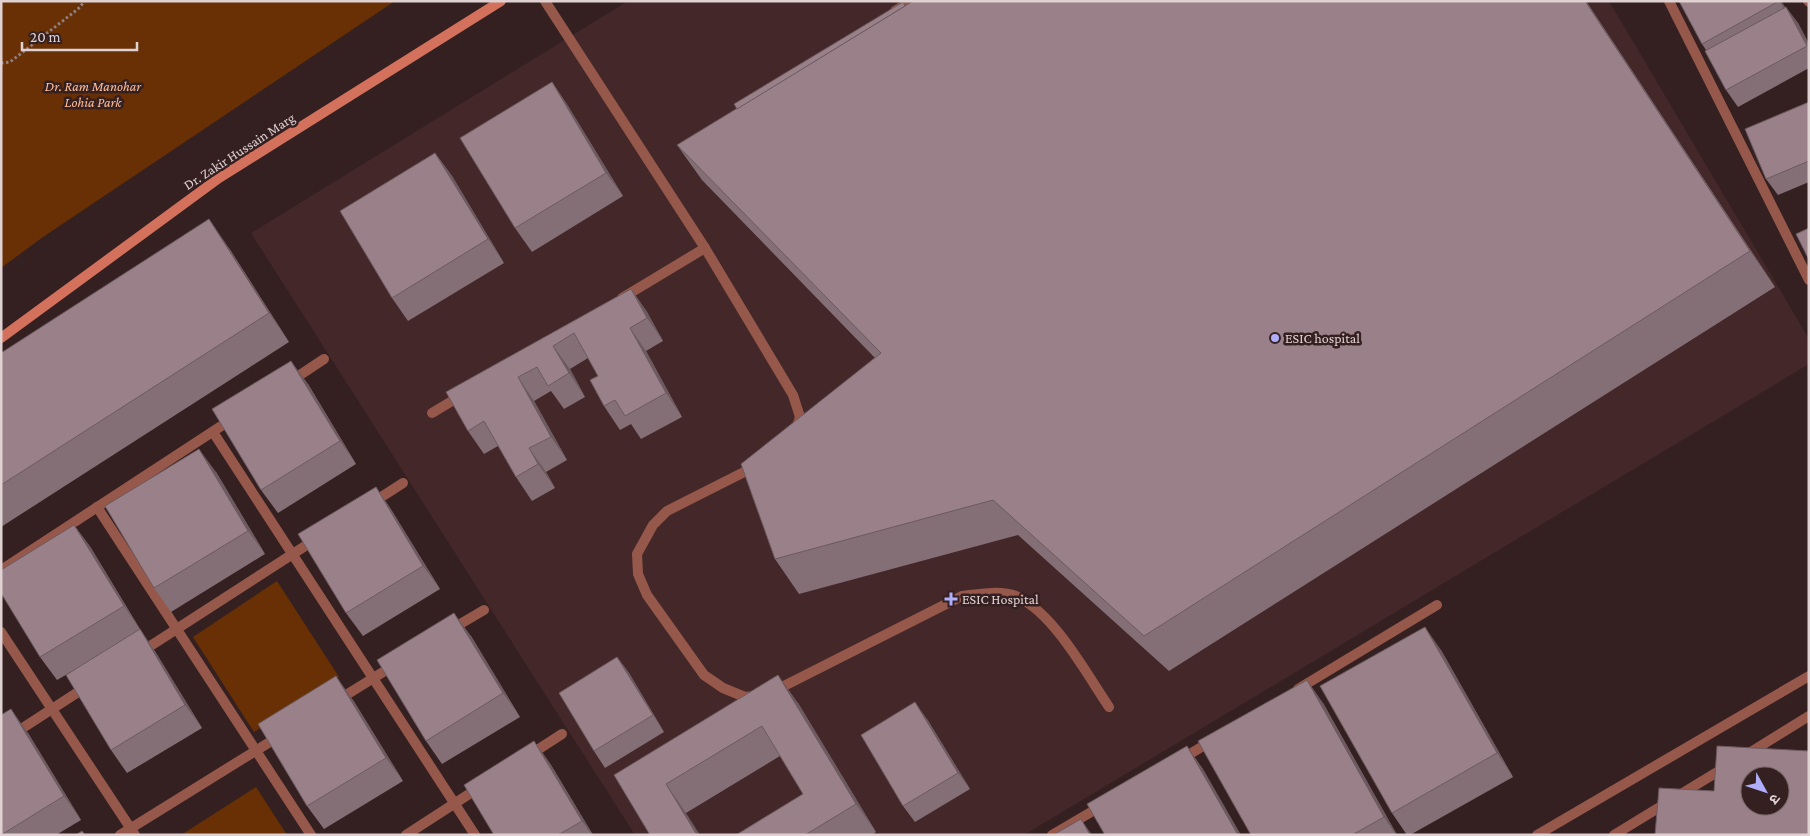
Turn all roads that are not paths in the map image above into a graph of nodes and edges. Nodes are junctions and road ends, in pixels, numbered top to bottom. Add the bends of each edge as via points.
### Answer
1 (501, 1) edge
2 (545, 1) edge
3 (911, 1) edge
4 (1669, 1) edge
5 (886, 17) edge
6 (705, 248) junction
7 (1809, 280) edge
8 (611, 305) edge
9 (1, 338) edge
10 (324, 359) dead end
11 (284, 385) edge
12 (475, 387) edge
13 (244, 411) edge
14 (432, 413) dead end
15 (213, 432) junction
16 (794, 437) edge
17 (769, 459) edge
18 (403, 483) dead end
19 (97, 507) junction
20 (364, 508) edge
21 (324, 534) edge
22 (293, 554) junction
23 (1, 570) edge
24 (1437, 605) dead end
25 (484, 610) dead end
26 (177, 629) junction
27 (1, 632) edge
28 (441, 636) edge
29 (135, 656) edge
30 (407, 657) edge
31 (1809, 676) edge
32 (102, 677) edge
33 (373, 678) junction
34 (1292, 692) edge
35 (332, 704) edge
36 (1109, 707) dead end
37 (52, 709) junction
38 (1809, 716) edge
39 (290, 730) edge
40 (562, 734) dead end
41 (1224, 734) edge
42 (1, 742) edge
43 (256, 750) junction
44 (521, 760) edge
45 (1172, 765) edge
46 (488, 782) edge
47 (1112, 800) edge
48 (455, 803) junction
49 (133, 832) edge
50 (120, 835) edge
51 (311, 835) edge
52 (406, 835) edge
53 (475, 835) edge
54 (1052, 835) edge
55 (1537, 835) edge
56 (1614, 835) edge

1 - 9 street, Dr. Zakir Hussain Marg via 219,178
2 - 6 street
3 - 5 street
4 - 7 street
6 - 8 street
6 - 16 street via 793,395 800,417
10 - 11 street
12 - 14 street
13 - 15 street
15 - 19 street
15 - 22 street
17 - 36 street via 667,510 653,525 637,554 638,574 647,594 704,674 745,697 765,696 962,596 987,592 1015,596 1043,615
18 - 20 street
19 - 23 street
19 - 26 street
21 - 22 street
22 - 26 street
22 - 33 street
24 - 34 street
25 - 28 street
26 - 29 street
26 - 43 street
27 - 37 street
30 - 33 street
31 - 55 street
32 - 37 street
33 - 35 street
33 - 48 street
37 - 42 street
37 - 49 street
38 - 56 street
39 - 43 street
40 - 44 street
41 - 45 street
43 - 49 street
43 - 51 street
46 - 48 street
47 - 54 street
48 - 52 street
48 - 53 street
49 - 50 street

